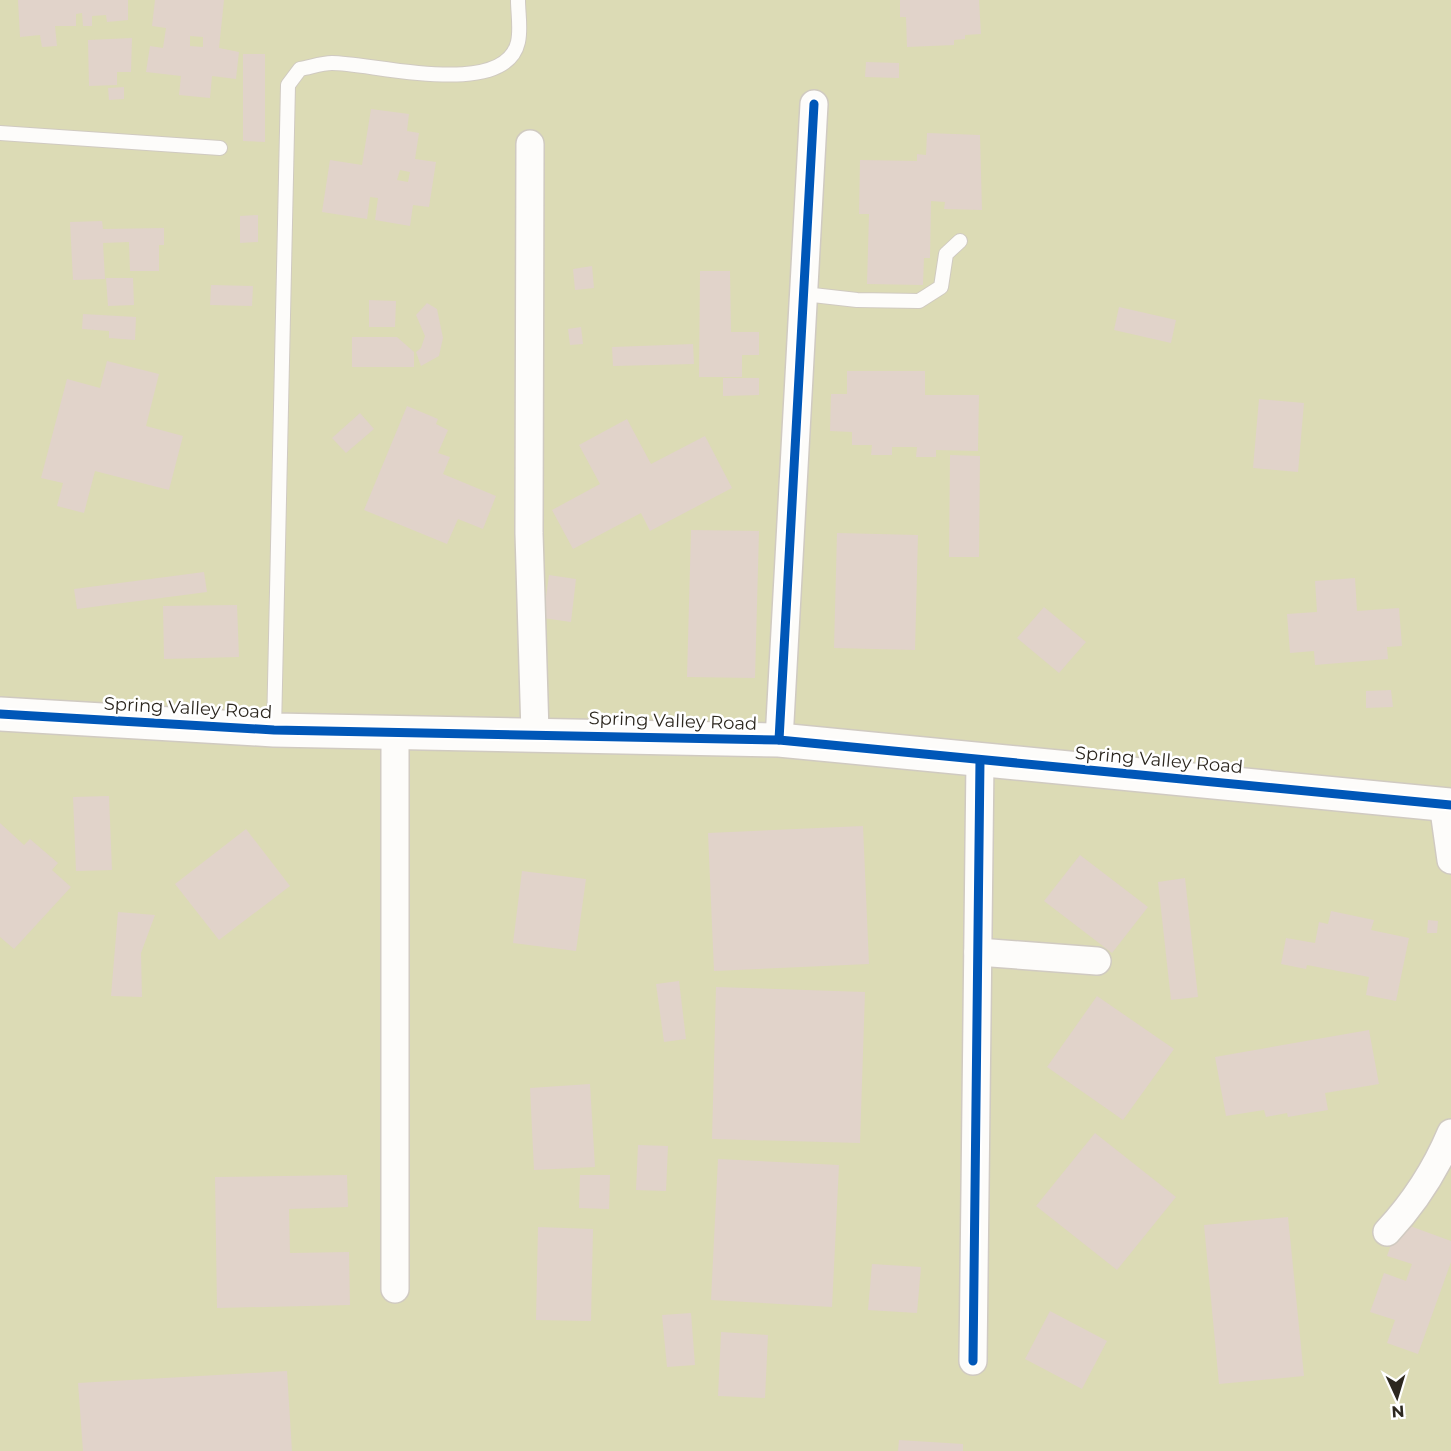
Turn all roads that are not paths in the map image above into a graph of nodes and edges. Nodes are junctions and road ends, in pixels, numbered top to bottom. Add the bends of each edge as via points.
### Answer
1 (518, 0) edge
2 (814, 104) dead end
3 (0, 133) edge
4 (530, 144) dead end
5 (220, 148) dead end
6 (960, 241) dead end
7 (804, 294) junction
8 (0, 714) edge
9 (274, 730) junction
10 (395, 731) junction
11 (535, 733) junction
12 (779, 740) junction
13 (980, 760) junction
14 (1447, 804) edge
15 (1451, 860) edge
16 (978, 952) junction
17 (1097, 961) dead end
18 (1451, 1133) edge
19 (1387, 1232) dead end
20 (395, 1289) dead end
21 (973, 1361) dead end

1 - 9 lane via 518,43 508,60 476,74 430,75 331,63 300,69 288,85
2 - 7 street
3 - 5 lane
4 - 11 street via 529,534
6 - 7 lane via 946,254 941,287 919,301
7 - 12 street
8 - 9 street, Spring Valley Road
9 - 10 street, Spring Valley Road
10 - 11 street, Spring Valley Road
10 - 20 street
11 - 12 street, Spring Valley Road
12 - 13 street, Spring Valley Road
13 - 14 street, Spring Valley Road
13 - 16 street
14 - 15 street
16 - 17 street
16 - 21 street
18 - 19 street via 1410,1208

